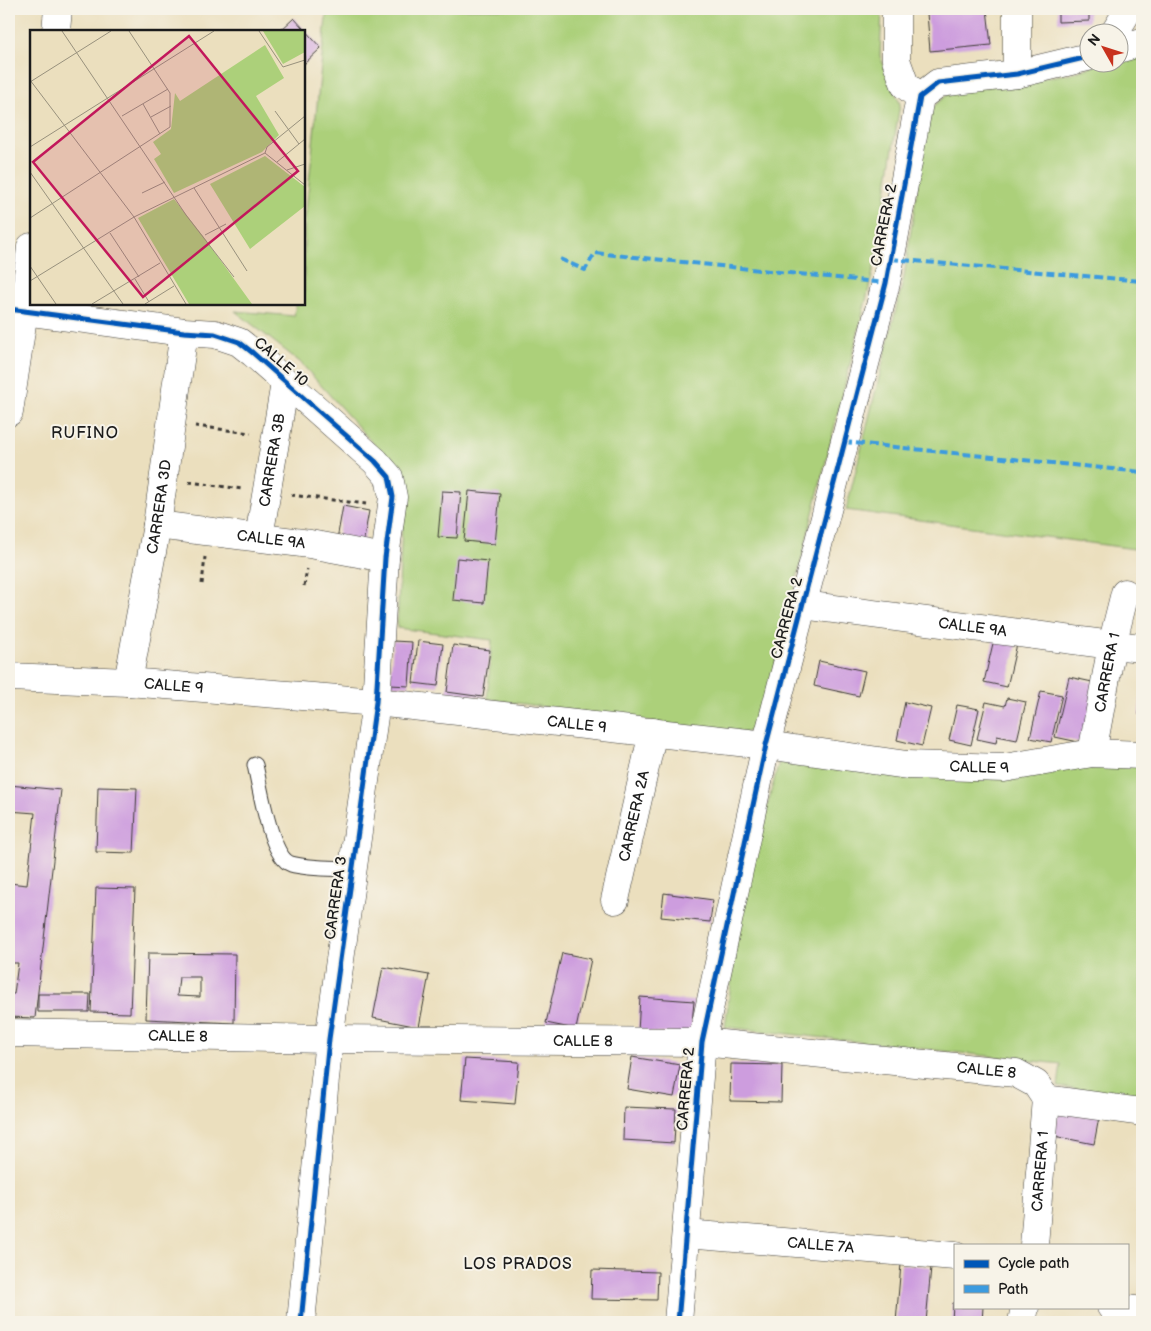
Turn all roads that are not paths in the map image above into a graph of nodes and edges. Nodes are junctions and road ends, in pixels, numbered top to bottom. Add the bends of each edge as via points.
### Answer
1 (58, 9) edge
2 (896, 9) edge
3 (1016, 9) edge
4 (1129, 9) edge
5 (1121, 22) edge
6 (56, 30) edge
7 (1142, 42) edge
8 (1128, 46) edge
9 (1078, 59) edge
10 (1017, 74) junction
11 (920, 98) junction
12 (30, 251) edge
13 (16, 310) edge
14 (184, 332) junction
15 (285, 383) junction
16 (9, 412) edge
17 (389, 477) joint
18 (157, 525) junction
19 (259, 537) junction
20 (385, 558) junction
21 (1125, 593) dead end
22 (803, 605) junction
23 (1112, 645) junction
24 (1142, 648) edge
25 (9, 677) edge
26 (128, 682) junction
27 (376, 702) junction
28 (653, 732) junction
29 (766, 745) junction
30 (1092, 753) junction
31 (1142, 755) edge
32 (255, 765) dead end
33 (353, 869) junction
34 (615, 900) dead end
35 (9, 1033) edge
36 (330, 1039) junction
37 (702, 1042) junction
38 (1046, 1099) junction
39 (1142, 1112) edge
40 (686, 1234) junction
41 (1034, 1244) edge
42 (954, 1256) edge
43 (1025, 1308) edge
44 (1119, 1308) edge
45 (1142, 1311) edge
46 (301, 1322) edge
47 (678, 1322) edge
48 (1022, 1322) edge

1 - 6 street
2 - 11 street via 896,60 905,85
3 - 10 street
4 - 5 street
7 - 8 street
9 - 10 street
10 - 11 street via 938,83
11 - 22 street, CARRERA 2 via 886,283
12 - 13 street
13 - 14 street, CALLE 10
13 - 16 street
14 - 15 street, CALLE 10 via 215,334 238,342
14 - 18 street, CARRERA 3D
15 - 17 street, CALLE 10
15 - 19 street, CARRERA 3B
17 - 20 street, CARRERA 3 via 393,497
18 - 19 street, CALLE 9A
18 - 26 street, CARRERA 3D
19 - 20 street, CALLE 9A
20 - 27 street, CARRERA 3
21 - 23 street, CARRERA 1
22 - 23 street, CALLE 9A
22 - 29 street, CARRERA 2
23 - 24 street, CALLE 9A
23 - 30 street, CARRERA 1
25 - 26 street, CALLE 9
26 - 27 street, CALLE 9
27 - 28 street, CALLE 9
27 - 33 street, CARRERA 3
28 - 29 street, CALLE 9
28 - 34 street, CARRERA 2A
29 - 30 street, CALLE 9 via 907,765 1004,768
29 - 37 street, CARRERA 2
30 - 31 street, CALLE 9
32 - 33 lane via 280,856 290,863
33 - 36 street, CARRERA 3
35 - 36 street, CALLE 8
36 - 37 street, CALLE 8
36 - 46 street, CARRERA 3
37 - 38 street, CALLE 8 via 1016,1073 1036,1084
37 - 40 street, CARRERA 2
38 - 39 street
38 - 41 street, CARRERA 1
40 - 42 street, CALLE 7A
40 - 47 street, CARRERA 2
43 - 48 street
44 - 45 street

